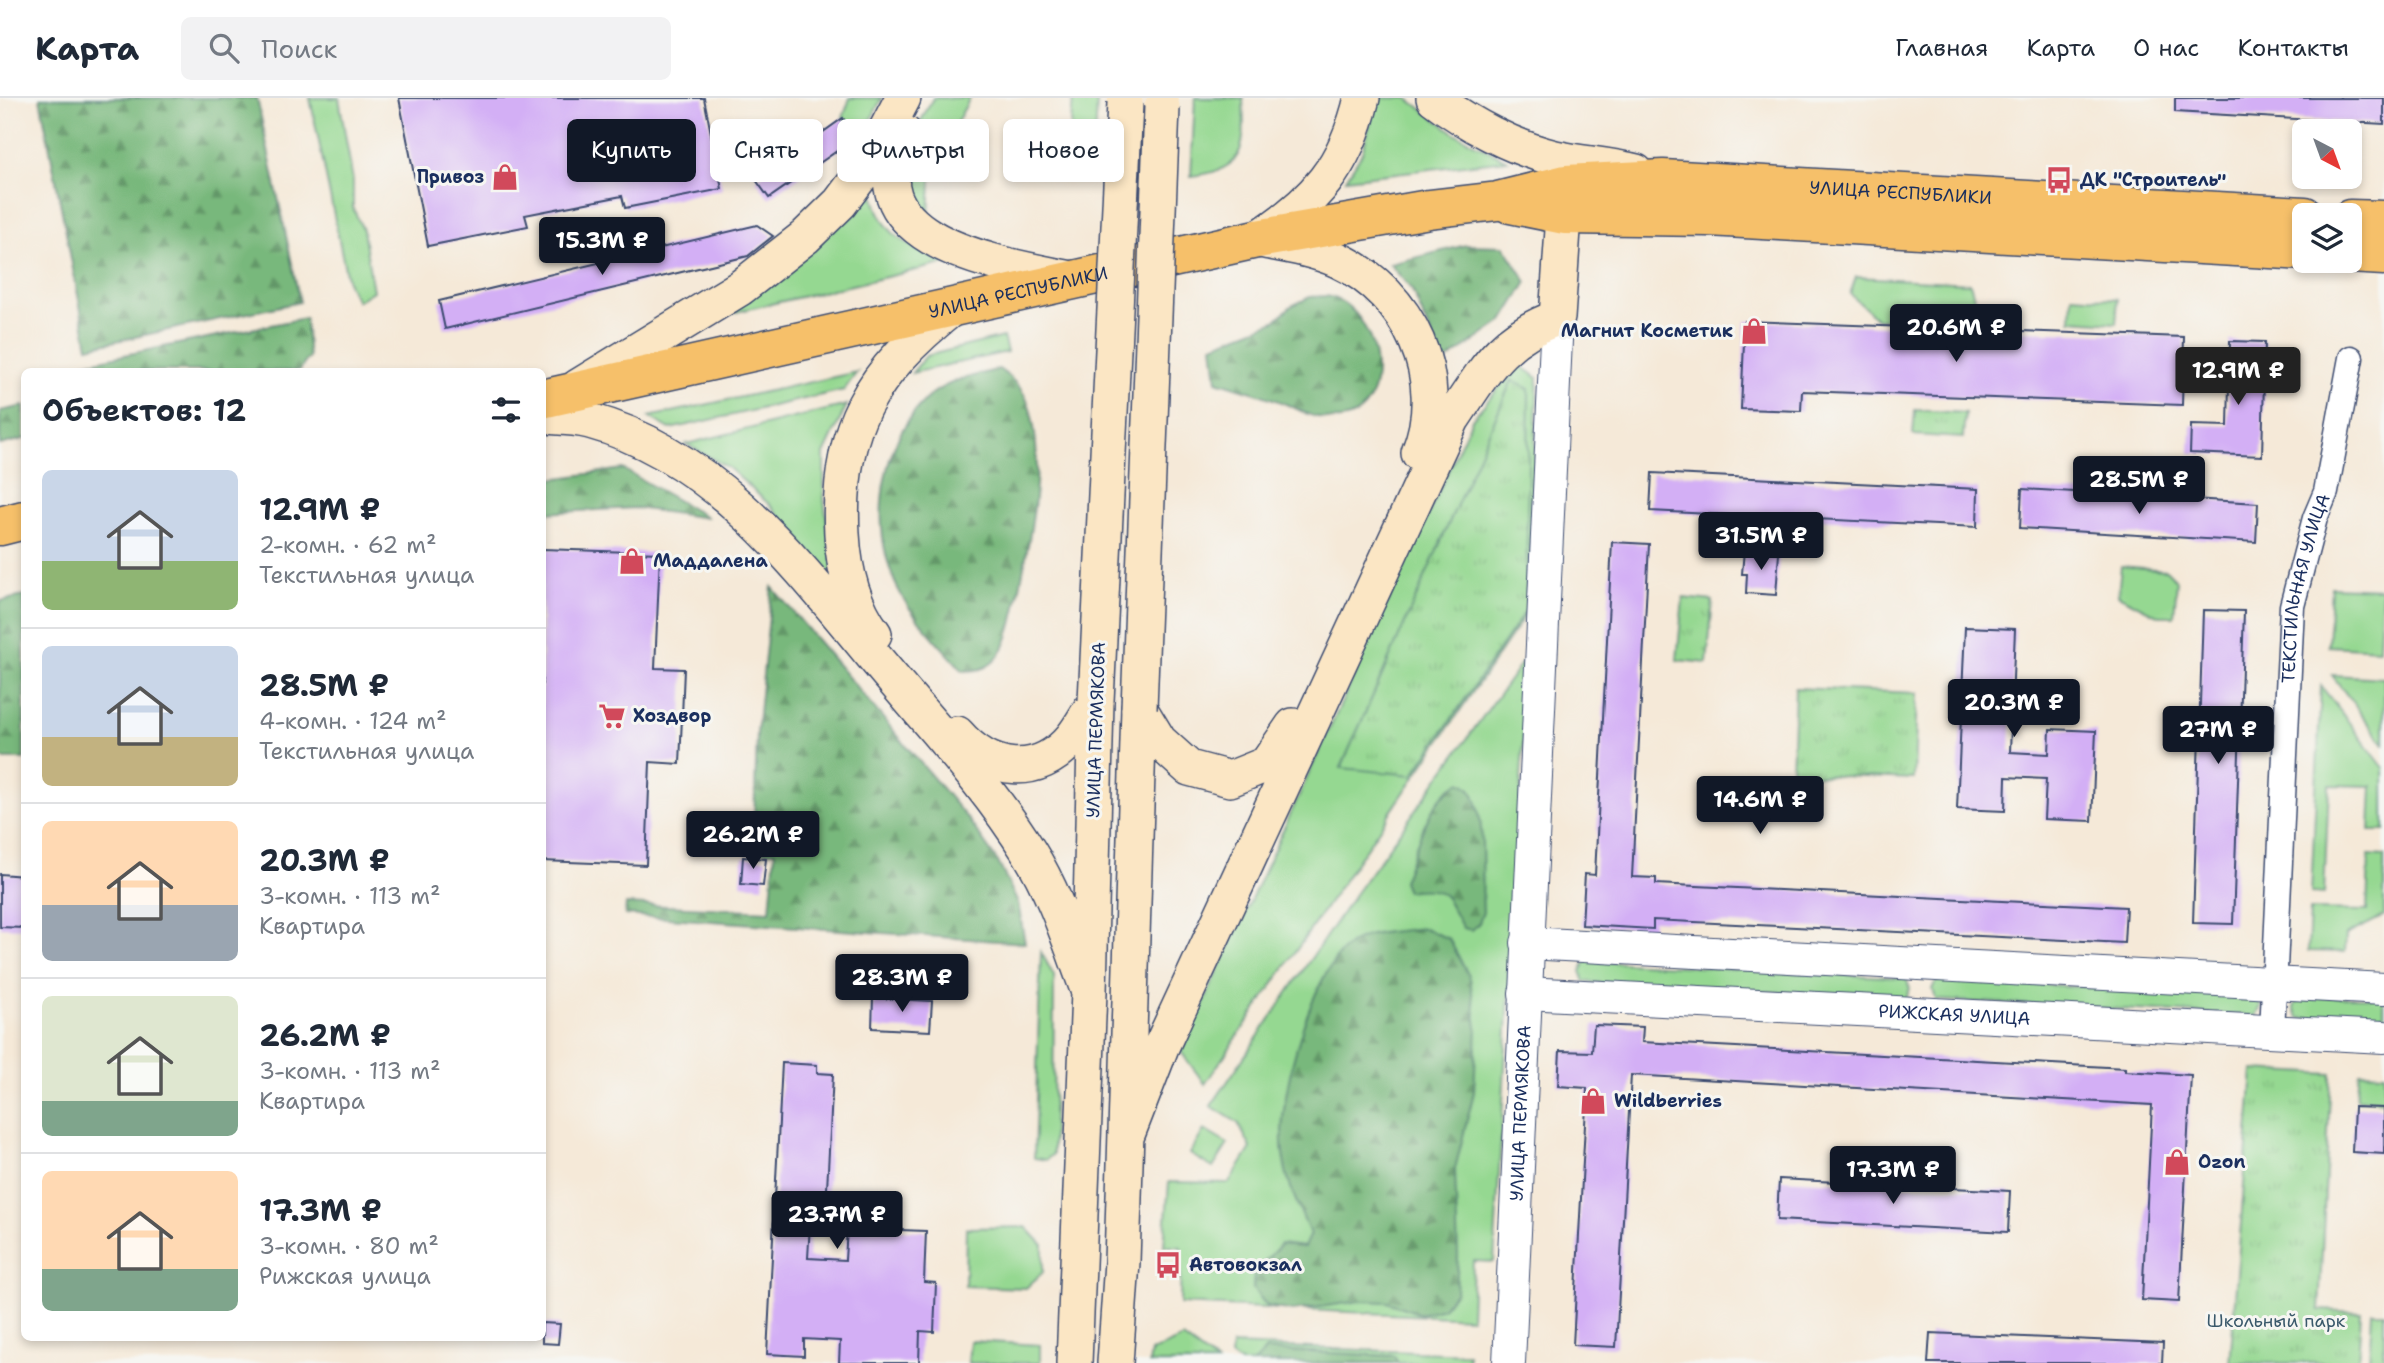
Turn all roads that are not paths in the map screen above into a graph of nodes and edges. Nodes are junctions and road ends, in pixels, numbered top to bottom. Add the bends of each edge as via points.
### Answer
1 (903, 98) edge
2 (923, 98) edge
3 (1362, 98) edge
4 (1434, 98) edge
5 (1125, 101) edge
6 (1162, 102) edge
7 (1663, 179) junction
8 (1498, 201) junction
9 (1564, 215) junction
10 (2292, 215) edge
11 (2362, 219) edge
12 (2384, 220) edge
13 (1256, 239) junction
14 (2292, 250) edge
15 (2362, 255) edge
16 (2384, 256) edge
17 (1071, 279) junction
18 (952, 308) junction
19 (1557, 318) junction
20 (2351, 358) dead end
21 (551, 402) edge
22 (21, 521) edge
23 (0, 526) edge
24 (1096, 701) junction
25 (1139, 708) junction
26 (1527, 943) junction
27 (2275, 983) junction
28 (2384, 989) edge
29 (1089, 992) junction
30 (1525, 993) junction
31 (2272, 1032) junction
32 (2384, 1037) edge
33 (1126, 1138) junction
34 (1074, 1363) edge
35 (1115, 1363) edge
36 (1509, 1363) edge

1 - 21 main road via 867,167 840,203 805,237 740,288
2 - 17 main road via 896,148 890,175 893,196 904,215 920,231 972,257
3 - 13 main road via 1351,136 1328,178 1304,207
4 - 7 main road via 1450,111 1528,150
5 - 24 main road, УЛИЦА ПЕРМЯКОВА, bridge
6 - 25 main road, bridge
7 - 8 main road, УЛИЦА РЕСПУБЛИКИ via 1566,184
7 - 10 main road, УЛИЦА РЕСПУБЛИКИ
8 - 9 main road, УЛИЦА РЕСПУБЛИКИ
8 - 13 main road, УЛИЦА РЕСПУБЛИКИ
9 - 14 main road, УЛИЦА РЕСПУБЛИКИ via 1709,217
9 - 19 main road
11 - 12 main road
13 - 17 main road, УЛИЦА РЕСПУБЛИКИ
13 - 25 main road via 1339,261 1376,286 1402,313 1418,342 1428,376 1430,419 1421,450 1289,735 1267,764 1230,779 1189,768 1159,741
15 - 16 main road
17 - 18 main road, УЛИЦА РЕСПУБЛИКИ
18 - 21 main road, УЛИЦА РЕСПУБЛИКИ
18 - 24 main road via 915,338 893,364 871,393 848,441 840,502 843,558 851,592 862,618 895,662 961,738 984,757 1007,767 1049,757 1071,739
19 - 26 street, УЛИЦА ПЕРМЯКОВА
19 - 33 main road via 1527,328 1492,360 1452,419 1161,1047
20 - 27 street, ТЕКСТИЛЬНАЯ УЛИЦА via 2326,492 2292,606
21 - 29 main road via 651,444 724,492 779,544 992,798 1030,853
22 - 23 main road
24 - 29 main road, УЛИЦА ПЕРМЯКОВА
25 - 33 main road
26 - 27 street
26 - 30 street, УЛИЦА ПЕРМЯКОВА
27 - 28 street
27 - 31 street, ТЕКСТИЛЬНАЯ УЛИЦА
29 - 34 main road, УЛИЦА ПЕРМЯКОВА
30 - 31 street, РИЖСКАЯ УЛИЦА
30 - 36 street, УЛИЦА ПЕРМЯКОВА
31 - 32 street, РИЖСКАЯ УЛИЦА
33 - 35 main road

